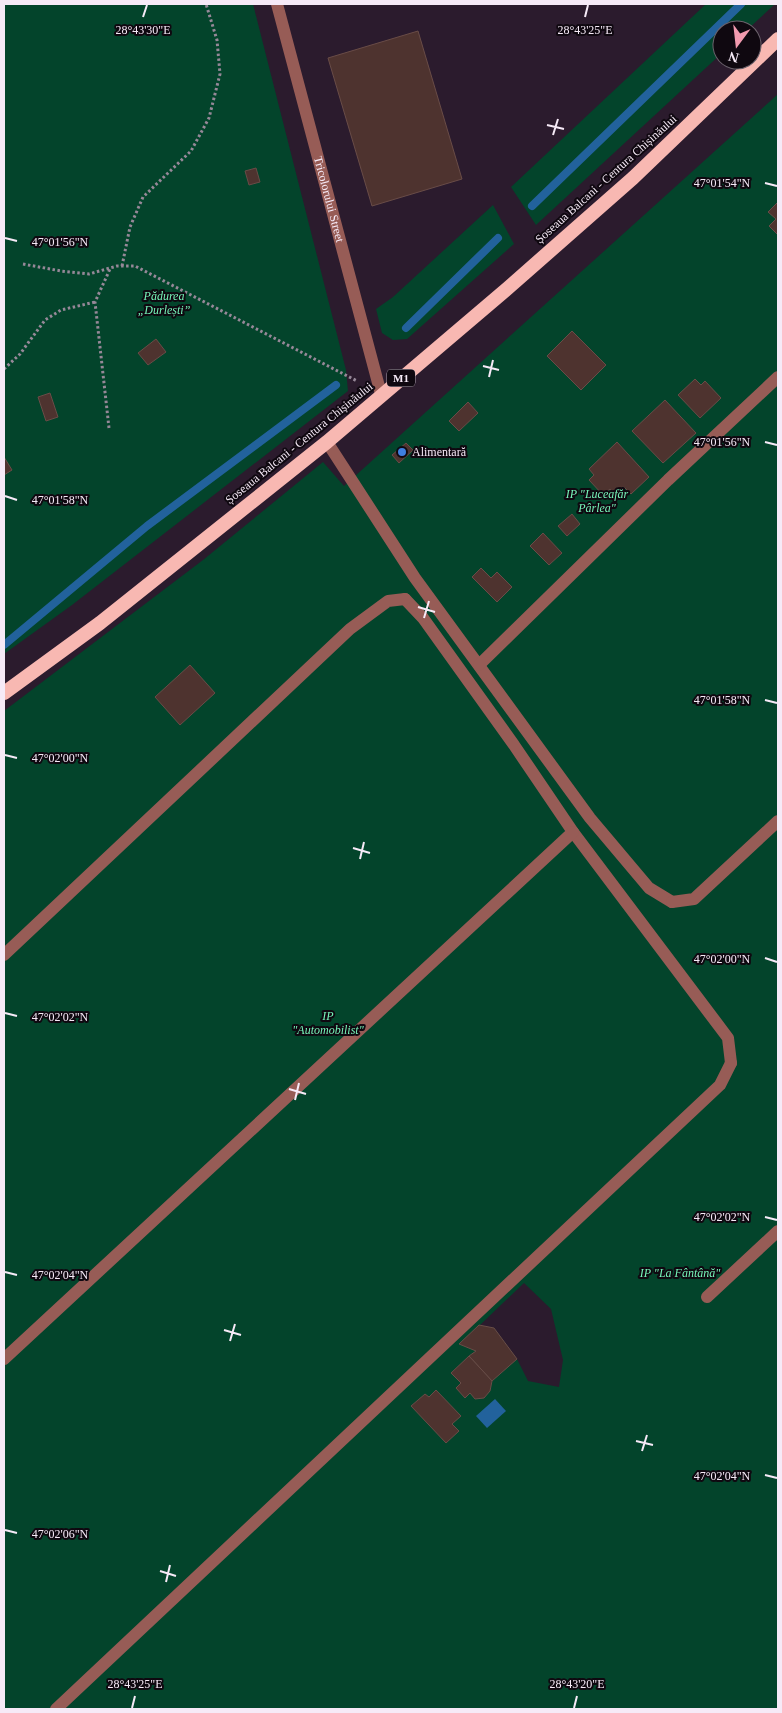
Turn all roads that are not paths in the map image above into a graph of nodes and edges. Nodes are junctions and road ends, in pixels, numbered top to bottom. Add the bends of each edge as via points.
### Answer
1 (277, 4) edge
2 (778, 39) edge
3 (778, 377) edge
4 (381, 394) junction
5 (327, 442) junction
6 (479, 665) junction
7 (4, 693) edge
8 (778, 821) edge
9 (573, 832) junction
10 (4, 955) edge
11 (778, 1231) edge
12 (707, 1297) dead end
13 (4, 1359) edge
14 (56, 1709) edge

1 - 4 street, Tricolorului Street
2 - 4 highway, Șoseaua Balcani - Centura Chișinăului / M1 via 633,178
3 - 6 street
4 - 5 highway, Șoseaua Balcani - Centura Chișinăului / M1
5 - 6 street via 415,578
5 - 7 highway, Șoseaua Balcani - Centura Chișinăului / M1 via 100,623
6 - 8 street via 590,818 648,888 672,902 694,899
9 - 10 street via 423,618 405,599 388,601 350,629
9 - 13 street
9 - 14 street via 728,1038 731,1063 720,1085
11 - 12 street

